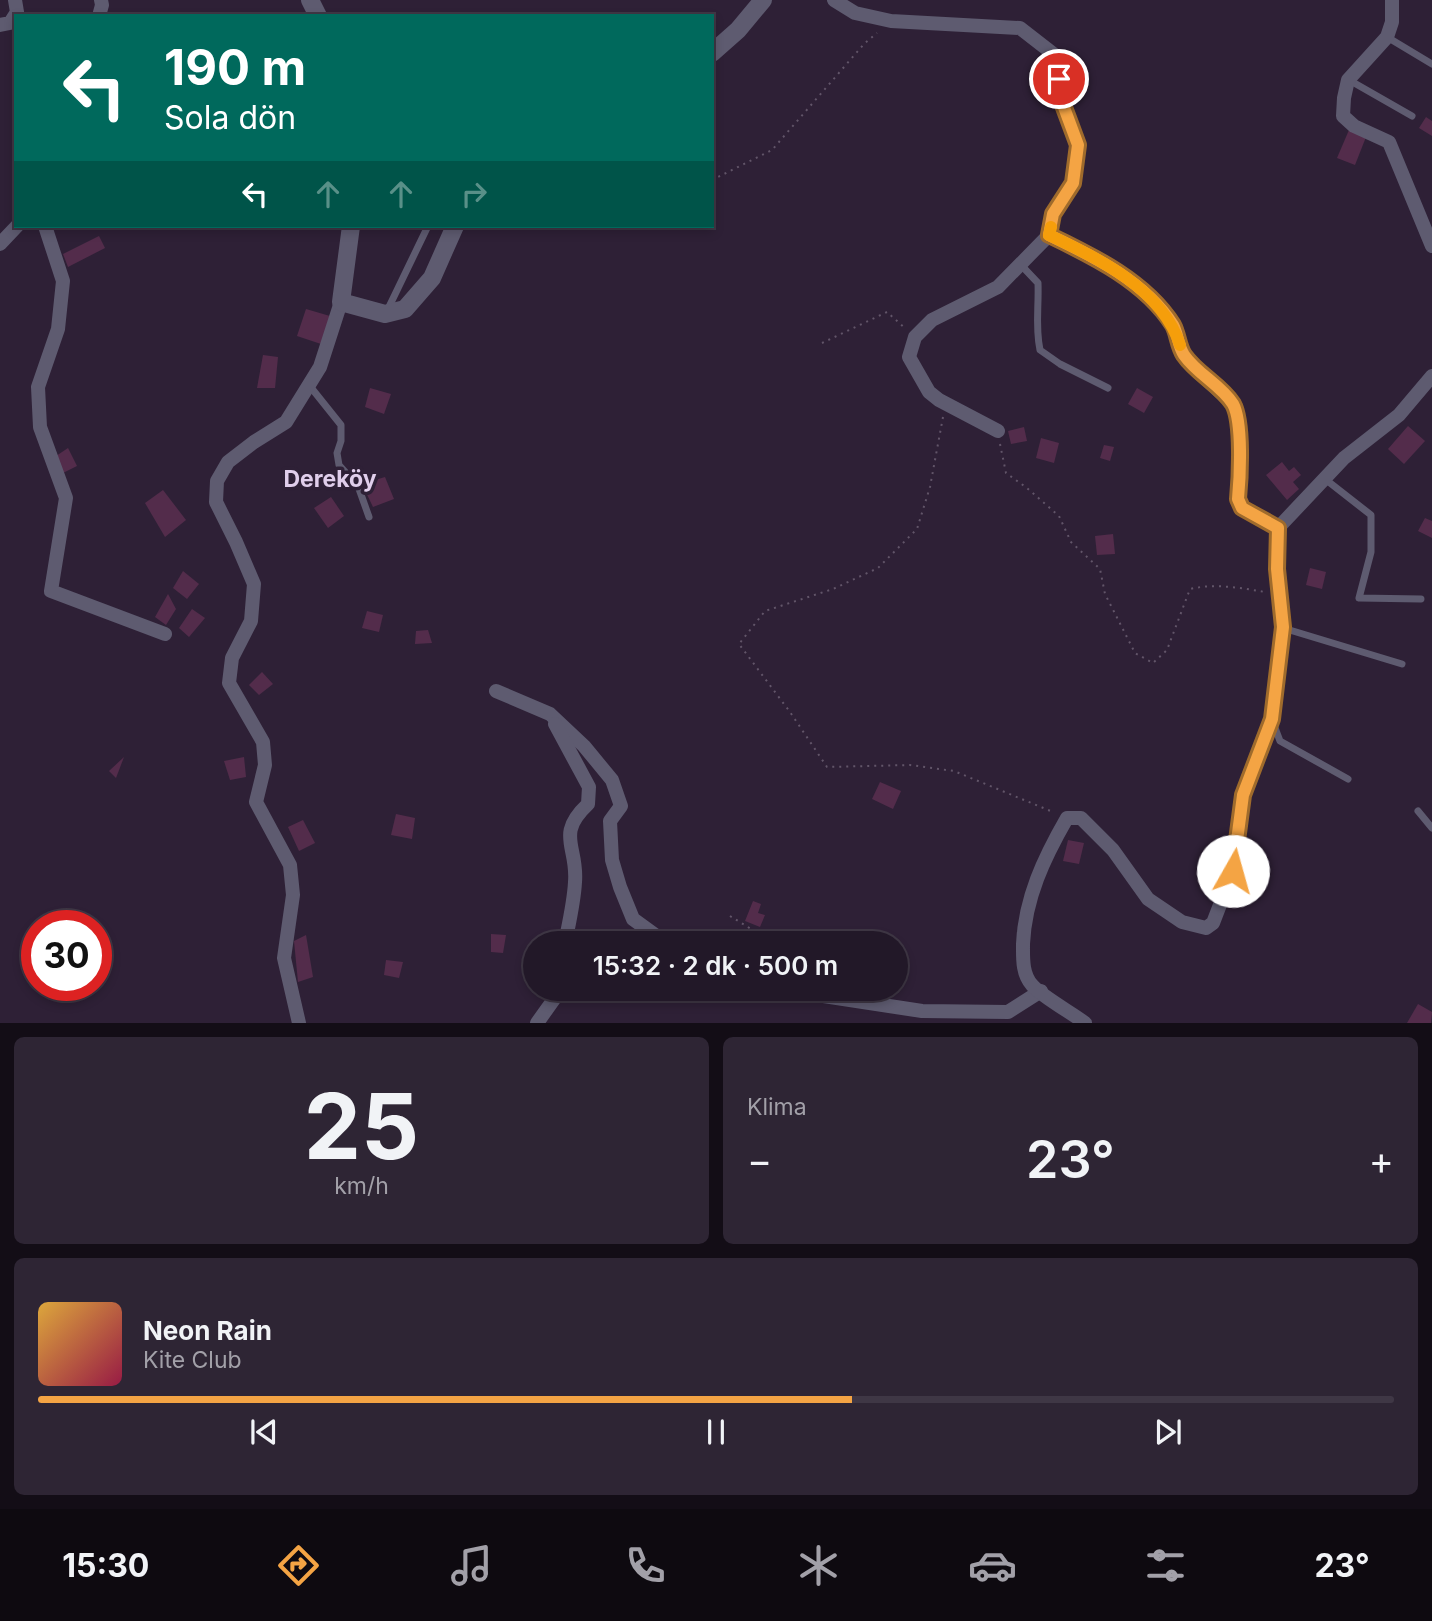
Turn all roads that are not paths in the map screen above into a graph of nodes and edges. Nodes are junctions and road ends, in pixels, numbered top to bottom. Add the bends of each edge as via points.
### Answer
1 (763, 0) edge
2 (834, 0) edge
3 (1392, 0) edge
4 (14, 17) edge
5 (0, 25) edge
6 (1387, 37) junction
7 (714, 51) edge
8 (1432, 64) edge
9 (1348, 80) junction
10 (1412, 116) dead end
11 (15, 228) edge
12 (46, 228) edge
13 (351, 228) edge
14 (427, 228) edge
15 (454, 228) edge
16 (1049, 235) junction
17 (0, 244) edge
18 (1432, 246) edge
19 (1021, 265) junction
20 (341, 302) junction
21 (385, 314) junction
22 (1432, 376) edge
23 (309, 384) junction
24 (1108, 388) dead end
25 (998, 431) road end
26 (1325, 479) junction
27 (369, 517) dead end
28 (1278, 528) junction
29 (1421, 599) dead end
30 (1283, 627) junction
31 (165, 634) dead end
32 (1402, 664) dead end
33 (496, 691) dead end
34 (550, 714) junction
35 (1272, 719) junction
36 (1349, 779) dead end
37 (1418, 811) dead end
38 (1432, 828) edge
39 (567, 931) edge
40 (650, 931) edge
41 (1041, 991) junction
42 (553, 1001) edge
43 (856, 1001) edge
44 (299, 1023) edge
45 (537, 1023) edge
46 (1085, 1023) edge

1 - 7 street
2 - 16 street via 855,13 891,21 1020,28 1056,56 1062,102 1078,145 1073,183 1053,214
3 - 6 street
4 - 5 street
6 - 8 lane
6 - 9 street
9 - 10 lane
9 - 18 street via 1343,116 1389,142
11 - 17 street
12 - 31 street via 63,281 58,329 38,387 40,427 66,498 51,591
13 - 20 street
14 - 21 lane
15 - 21 street via 432,278 405,309
16 - 19 street
16 - 28 street via 1086,252 1145,292 1174,326 1182,353 1233,404 1240,424 1238,499 1242,508
19 - 24 lane via 1038,283 1040,350
19 - 25 street via 998,287 932,320 915,337 908,357 929,392
20 - 21 street
20 - 23 street via 320,367
22 - 26 street via 1399,415
23 - 27 lane via 341,425 339,465 358,486
23 - 44 street via 286,422 228,462 217,481 216,502 254,584 251,621 232,658 229,683 263,742 265,765 256,802 290,865 293,895 284,958
26 - 28 street
26 - 29 lane via 1371,515 1371,552 1359,597
28 - 30 street
30 - 32 lane
30 - 35 street
33 - 34 street
34 - 39 street via 589,787 587,804 572,819 576,880
34 - 40 street via 612,780 621,806 610,821 612,860 633,919
35 - 36 lane via 1280,741
35 - 41 street via 1243,795 1233,871 1213,923 1206,928 1182,922 1148,899 1105,842 1081,818 1067,818 1040,870 1024,926 1022,965 1031,985
37 - 38 lane
41 - 43 street via 1007,1012 922,1011
41 - 46 street
42 - 45 street

